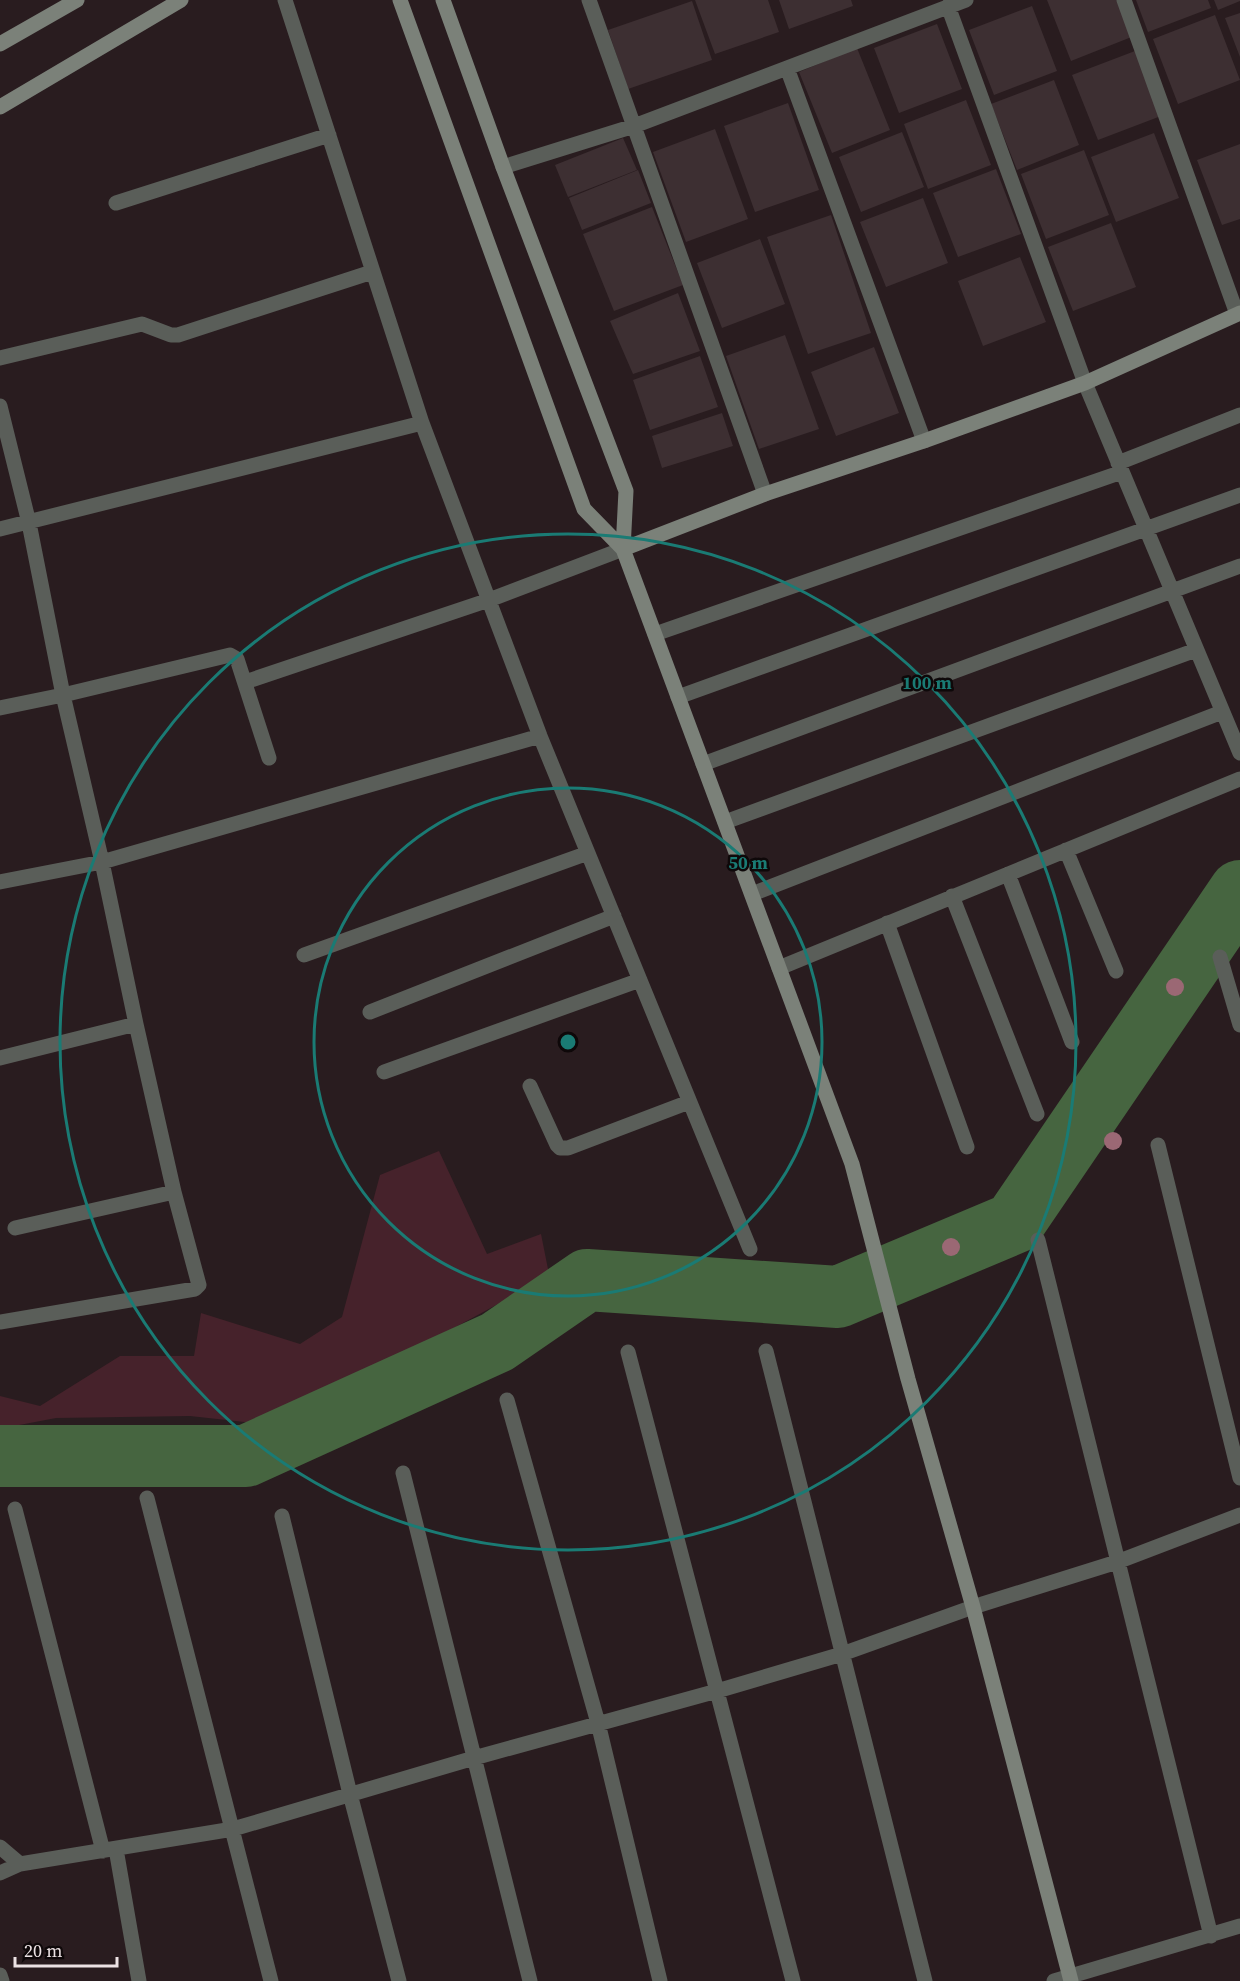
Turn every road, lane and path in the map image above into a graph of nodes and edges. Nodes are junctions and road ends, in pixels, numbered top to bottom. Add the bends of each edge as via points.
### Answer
1 (77, 0) edge
2 (181, 0) edge
3 (285, 0) edge
4 (400, 0) edge
5 (443, 0) edge
6 (589, 0) edge
7 (966, 0) edge
8 (1124, 0) edge
9 (948, 6) junction
10 (0, 44) edge
11 (787, 68) junction
12 (0, 107) edge
13 (634, 126) junction
14 (329, 135) junction
15 (503, 167) junction
16 (116, 203) dead end
17 (372, 272) junction
18 (1239, 314) edge
19 (0, 358) edge
20 (1085, 384) junction
21 (0, 406) edge
22 (1240, 415) edge
23 (422, 423) junction
24 (924, 441) junction
25 (1120, 468) junction
26 (765, 494) junction
27 (1240, 495) edge
28 (29, 523) junction
29 (0, 529) edge
30 (1146, 530) junction
31 (623, 549) junction
32 (1240, 566) edge
33 (1173, 592) junction
34 (489, 600) junction
35 (655, 634) junction
36 (1196, 650) junction
37 (245, 682) junction
38 (63, 695) junction
39 (678, 698) junction
40 (0, 708) edge
41 (1222, 712) junction
42 (540, 736) junction
43 (1240, 753) edge
44 (269, 758) dead end
45 (703, 764) junction
46 (1240, 779) edge
47 (725, 822) junction
48 (1066, 850) junction
49 (588, 853) junction
50 (102, 862) junction
51 (1008, 874) junction
52 (0, 882) edge
53 (752, 894) junction
54 (952, 896) junction
55 (614, 916) junction
56 (887, 922) junction
57 (304, 955) dead end
58 (1220, 957) dead end
59 (779, 968) junction
60 (1116, 972) dead end
61 (640, 981) junction
62 (370, 1012) dead end
63 (136, 1024) junction
64 (1240, 1025) edge
65 (1072, 1042) dead end
66 (0, 1058) edge
67 (384, 1072) dead end
68 (530, 1086) dead end
69 (689, 1102) junction
70 (1037, 1114) dead end
71 (1158, 1145) dead end
72 (968, 1147) dead end
73 (174, 1192) junction
74 (15, 1228) dead end
75 (1038, 1240) dead end
76 (750, 1250) dead end
77 (0, 1322) edge
78 (766, 1351) dead end
79 (628, 1352) dead end
80 (507, 1400) dead end
81 (404, 1473) dead end
82 (1240, 1478) edge
83 (147, 1498) dead end
84 (15, 1509) dead end
85 (1240, 1515) edge
86 (282, 1516) dead end
87 (1117, 1562) junction
88 (973, 1607) junction
89 (842, 1654) junction
90 (717, 1691) junction
91 (598, 1723) junction
92 (474, 1758) junction
93 (350, 1794) junction
94 (233, 1829) junction
95 (0, 1847) edge
96 (110, 1850) junction
97 (20, 1864) junction
98 (0, 1873) edge
99 (1240, 1926) edge
100 (1211, 1936) junction
101 (0, 1975) edge
102 (1071, 1979) edge
103 (2, 1981) edge
104 (139, 1981) edge
105 (271, 1981) edge
106 (399, 1981) edge
107 (530, 1981) edge
108 (660, 1981) edge
109 (793, 1981) edge
110 (926, 1981) edge
111 (1054, 1981) edge

1 - 10 street
2 - 12 street
3 - 14 street
4 - 31 street via 584,509
5 - 15 street
6 - 13 street
7 - 9 street
8 - 18 street
9 - 11 street
9 - 20 street
11 - 13 street
11 - 24 street
13 - 15 street
13 - 26 street
14 - 16 street
14 - 17 street
15 - 31 street via 626,491
17 - 19 street via 178,335 142,324
17 - 23 street
18 - 20 street
20 - 24 street
20 - 25 street
21 - 28 street
22 - 25 street
23 - 28 street
23 - 34 street
24 - 26 street
25 - 30 street
25 - 35 street
26 - 31 street
27 - 30 street
28 - 29 street
28 - 38 street
30 - 33 street
30 - 39 street
31 - 34 street
31 - 35 street
32 - 33 street
33 - 36 street
33 - 45 street
34 - 37 street
34 - 42 street
35 - 39 street
36 - 41 street
36 - 47 street
37 - 38 street via 237,659 230,655
37 - 44 street
38 - 40 street
38 - 50 street
39 - 45 street
41 - 43 street
41 - 53 street
42 - 49 street
42 - 50 street
45 - 47 street
46 - 48 street
47 - 53 street
48 - 51 street
48 - 60 street
49 - 55 street
49 - 57 street
50 - 52 street
50 - 63 street
51 - 54 street
51 - 65 street
53 - 59 street
54 - 56 street
54 - 70 street
55 - 61 street
55 - 62 street
56 - 59 street
56 - 72 street
58 - 64 street
59 - 88 street via 852,1164
61 - 67 street
61 - 69 street
63 - 66 street
63 - 73 street
68 - 69 street via 558,1145 563,1148
69 - 76 street
71 - 82 street
73 - 74 street
73 - 77 street via 198,1287
75 - 87 street
78 - 89 street
79 - 90 street
80 - 91 street
81 - 92 street
83 - 94 street
84 - 96 street
85 - 87 street
86 - 93 street
87 - 88 street
87 - 100 street
88 - 89 street
88 - 102 street
89 - 90 street
89 - 110 street
90 - 91 street
90 - 109 street
91 - 92 street
91 - 108 street
92 - 93 street
92 - 107 street
93 - 94 street
93 - 106 street
94 - 96 street
94 - 105 street
95 - 97 street
96 - 97 street
96 - 104 street
97 - 98 street
99 - 100 street
100 - 102 street
101 - 103 street
102 - 111 street

